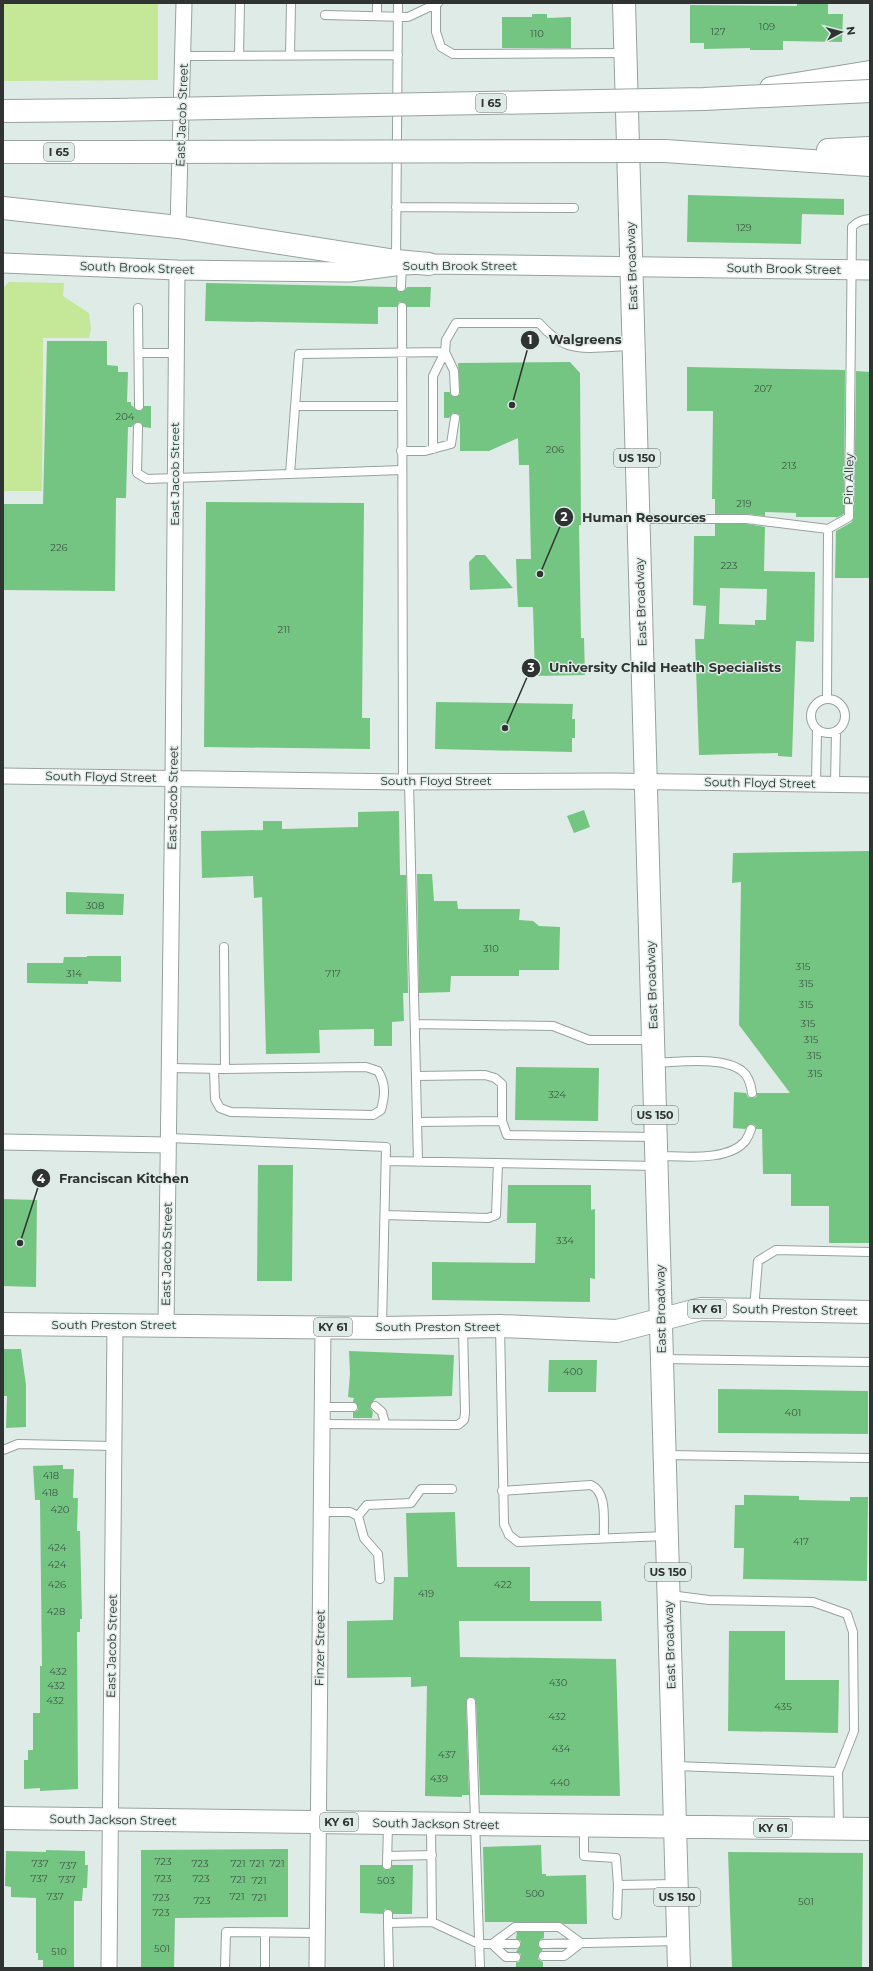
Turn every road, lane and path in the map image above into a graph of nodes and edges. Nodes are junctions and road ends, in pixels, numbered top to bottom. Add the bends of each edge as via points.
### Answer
1 (184, 3) edge
2 (240, 3) edge
3 (291, 3) edge
4 (377, 3) edge
5 (398, 3) edge
6 (437, 3) edge
7 (624, 3) edge
8 (324, 15) dead end
9 (377, 16) junction
10 (398, 16) junction
11 (626, 53) junction
12 (290, 55) junction
13 (398, 55) junction
14 (184, 56) junction
15 (239, 56) junction
16 (870, 72) edge
17 (870, 91) edge
18 (704, 99) junction
19 (3, 111) edge
20 (870, 148) edge
21 (665, 151) junction
22 (3, 152) edge
23 (870, 165) edge
24 (396, 207) junction
25 (3, 208) edge
26 (574, 208) dead end
27 (870, 219) edge
28 (178, 226) junction
29 (3, 263) edge
30 (399, 263) junction
31 (429, 264) joint
32 (632, 267) junction
33 (177, 270) junction
34 (851, 270) junction
35 (870, 270) edge
36 (401, 287) dead end
37 (402, 307) dead end
38 (138, 308) dead end
39 (634, 346) junction
40 (445, 352) junction
41 (139, 353) junction
42 (176, 353) junction
43 (401, 353) junction
44 (455, 392) dead end
45 (139, 406) dead end
46 (295, 406) junction
47 (401, 406) junction
48 (456, 418) dead end
49 (138, 427) dead end
50 (433, 449) junction
51 (401, 451) junction
52 (402, 470) junction
53 (290, 474) junction
54 (175, 477) junction
55 (638, 519) junction
56 (828, 529) junction
57 (827, 699) junction
58 (817, 729) junction
59 (836, 732) junction
60 (3, 776) edge
61 (173, 778) junction
62 (646, 781) junction
63 (406, 782) junction
64 (816, 784) junction
65 (835, 784) junction
66 (870, 785) edge
67 (224, 947) dead end
68 (415, 1024) junction
69 (654, 1040) junction
70 (654, 1063) junction
71 (170, 1068) junction
72 (224, 1068) junction
73 (214, 1069) junction
74 (416, 1076) junction
75 (752, 1093) dead end
76 (502, 1121) junction
77 (417, 1122) junction
78 (751, 1129) dead end
79 (3, 1142) edge
80 (168, 1142) junction
81 (657, 1153) junction
82 (387, 1161) junction
83 (418, 1162) junction
84 (498, 1163) junction
85 (385, 1215) junction
86 (870, 1252) edge
87 (754, 1310) junction
88 (870, 1312) edge
89 (661, 1320) junction
90 (3, 1324) edge
91 (114, 1325) junction
92 (166, 1325) junction
93 (500, 1326) junction
94 (323, 1327) junction
95 (463, 1327) junction
96 (382, 1328) junction
97 (662, 1359) junction
98 (870, 1362) edge
99 (375, 1406) dead end
100 (323, 1407) junction
101 (353, 1407) dead end
102 (322, 1424) junction
103 (385, 1424) junction
104 (114, 1446) junction
105 (3, 1450) edge
106 (665, 1454) junction
107 (870, 1458) edge
108 (452, 1489) dead end
109 (502, 1491) junction
110 (322, 1512) junction
111 (358, 1516) junction
112 (666, 1536) junction
113 (604, 1538) junction
114 (380, 1579) dead end
115 (669, 1595) junction
116 (471, 1702) dead end
117 (674, 1766) junction
118 (838, 1772) junction
119 (3, 1818) edge
120 (110, 1820) junction
121 (319, 1822) junction
122 (388, 1823) junction
123 (431, 1824) junction
124 (476, 1824) junction
125 (584, 1826) junction
126 (676, 1827) junction
127 (839, 1829) junction
128 (870, 1829) edge
129 (432, 1855) junction
130 (387, 1856) junction
131 (387, 1865) dead end
132 (677, 1884) junction
133 (618, 1885) junction
134 (388, 1914) dead end
135 (618, 1915) dead end
136 (432, 1922) junction
137 (388, 1923) junction
138 (265, 1933) junction
139 (318, 1933) junction
140 (678, 1941) junction
141 (581, 1943) junction
142 (479, 1944) junction
143 (492, 1944) junction
144 (516, 1944) dead end
145 (544, 1944) dead end
146 (543, 1956) dead end
147 (516, 1957) dead end
148 (109, 1968) edge
149 (226, 1968) edge
150 (265, 1968) edge
151 (317, 1968) edge
152 (389, 1968) edge
153 (480, 1968) edge
154 (679, 1968) edge

1 - 14 street, East Jacob Street
2 - 15 lane
3 - 12 lane
4 - 9 lane
5 - 10 lane
6 - 10 lane via 408,17
6 - 11 lane via 436,32 441,47 453,54
7 - 11 main road, East Broadway / US 150
8 - 9 lane
9 - 10 lane
10 - 13 lane
11 - 32 main road, East Broadway / US 150
12 - 13 lane
12 - 15 lane
13 - 24 lane
14 - 15 lane
14 - 28 street, East Jacob Street
16 - 18 main road, bridge
17 - 18 main road, I 65, bridge
18 - 19 main road, I 65, bridge
20 - 21 main road, I 65
21 - 22 main road, I 65, bridge
21 - 23 main road
24 - 26 lane
24 - 30 lane
25 - 28 main road
27 - 34 lane via 855,223 852,227
28 - 30 main road
29 - 33 street, South Brook Street
30 - 31 main road
30 - 33 street, South Brook Street via 349,272
30 - 36 lane
31 - 32 street, South Brook Street
32 - 34 street, South Brook Street
32 - 39 main road, East Broadway / US 150
33 - 42 street, East Jacob Street
34 - 35 street, South Brook Street
34 - 56 lane, Pin Alley via 849,517
37 - 43 lane
38 - 41 lane
39 - 40 lane via 568,345 549,334 538,323 456,323 446,340
39 - 55 main road, East Broadway / US 150
40 - 43 lane
40 - 44 lane via 454,370
40 - 50 lane via 433,376
41 - 42 lane
41 - 45 lane
42 - 54 street, East Jacob Street
43 - 46 lane via 299,354
43 - 47 lane
46 - 47 lane
46 - 53 lane
47 - 51 lane
48 - 50 lane via 450,444
49 - 54 lane via 137,473 147,479
50 - 51 lane
51 - 52 lane
52 - 53 lane
52 - 63 lane
53 - 54 lane
54 - 61 street, East Jacob Street
55 - 56 lane via 748,519
55 - 62 main road, East Broadway / US 150
56 - 57 lane
57 - 58 lane via 821,700 812,710 813,724
57 - 59 lane via 840,703 846,715 845,722
58 - 59 lane via 829,734
58 - 64 lane
59 - 65 lane
60 - 61 street, South Floyd Street
61 - 63 street, South Floyd Street
61 - 71 street, East Jacob Street
62 - 63 street, South Floyd Street
62 - 64 street, South Floyd Street
62 - 69 main road, East Broadway / US 150
63 - 68 lane
64 - 65 street, South Floyd Street
65 - 66 street, South Floyd Street
67 - 72 lane
68 - 69 lane via 553,1026 589,1040
68 - 74 lane
69 - 70 main road, East Broadway / US 150
70 - 75 lane via 730,1064 743,1071 750,1082
70 - 81 main road, East Broadway / US 150
71 - 73 lane
71 - 80 street, East Jacob Street
72 - 73 lane
72 - 73 lane via 366,1067 378,1071 384,1080 382,1110 373,1115 232,1112 220,1108 215,1099
74 - 76 lane via 485,1075 495,1078 502,1084
74 - 77 lane
76 - 77 lane
76 - 81 lane via 507,1135
77 - 83 lane
78 - 81 lane via 746,1140 727,1153
79 - 80 street
80 - 82 lane via 386,1147
80 - 92 street, East Jacob Street
81 - 84 lane
81 - 89 main road, East Broadway / US 150
82 - 83 lane
82 - 85 lane
83 - 84 lane
84 - 85 lane via 496,1215 488,1218
85 - 96 lane
86 - 87 lane via 776,1250 758,1261
87 - 88 main road, South Preston Street / KY 61
87 - 89 main road, South Preston Street / KY 61 via 701,1309
89 - 93 main road, South Preston Street / KY 61 via 617,1331
89 - 97 main road, East Broadway / US 150
90 - 91 main road, South Preston Street / KY 61
91 - 92 main road, South Preston Street / KY 61
91 - 104 street, East Jacob Street
92 - 94 main road, South Preston Street / KY 61
93 - 95 main road, South Preston Street / KY 61
93 - 109 lane
94 - 96 main road, South Preston Street / KY 61
94 - 100 street, Finzer Street
95 - 96 main road, South Preston Street / KY 61
95 - 103 lane via 464,1420 458,1425
97 - 98 lane
97 - 106 main road, East Broadway / US 150
99 - 103 lane via 382,1412
100 - 101 lane
100 - 102 street, Finzer Street
102 - 103 lane
102 - 110 street, Finzer Street
104 - 105 lane via 18,1444
104 - 120 street, East Jacob Street
106 - 107 lane
106 - 112 main road, East Broadway / US 150
108 - 111 lane via 421,1489 410,1503 367,1505
109 - 113 lane via 504,1524 509,1535 518,1542
109 - 113 lane via 591,1485 598,1488 602,1495
110 - 111 lane via 350,1512
110 - 121 street, Finzer Street
111 - 114 lane via 364,1538 378,1554
112 - 113 lane
112 - 115 main road, East Broadway / US 150
115 - 117 main road, East Broadway / US 150
115 - 118 lane via 709,1600 813,1602 847,1614 853,1632 854,1731
116 - 124 lane
117 - 118 lane
117 - 126 main road, East Broadway / US 150
118 - 127 lane
119 - 120 main road, South Jackson Street / KY 61
120 - 121 main road, South Jackson Street / KY 61
120 - 148 street, East Jacob Street
121 - 122 main road, South Jackson Street / KY 61
121 - 139 street, Finzer Street
122 - 123 main road, South Jackson Street / KY 61
122 - 130 lane
123 - 124 main road, South Jackson Street / KY 61
123 - 129 lane
124 - 125 main road, South Jackson Street / KY 61
124 - 142 lane
125 - 126 main road, South Jackson Street / KY 61
125 - 133 lane via 584,1856 616,1858
126 - 127 main road, South Jackson Street / KY 61
126 - 132 main road, East Broadway / US 150
127 - 128 main road, South Jackson Street / KY 61
129 - 130 lane
129 - 136 lane
130 - 131 lane
132 - 133 lane
132 - 140 main road, East Broadway / US 150
133 - 135 lane
134 - 137 lane
136 - 137 lane
136 - 142 lane
137 - 152 lane
138 - 139 lane
138 - 149 lane via 226,1932
138 - 150 lane
139 - 151 street, Finzer Street
140 - 141 lane
140 - 154 main road, East Broadway / US 150
141 - 143 lane via 559,1927 515,1927
141 - 145 lane
141 - 146 lane via 564,1956
142 - 143 lane
142 - 153 lane
143 - 144 lane
143 - 147 lane via 506,1957

